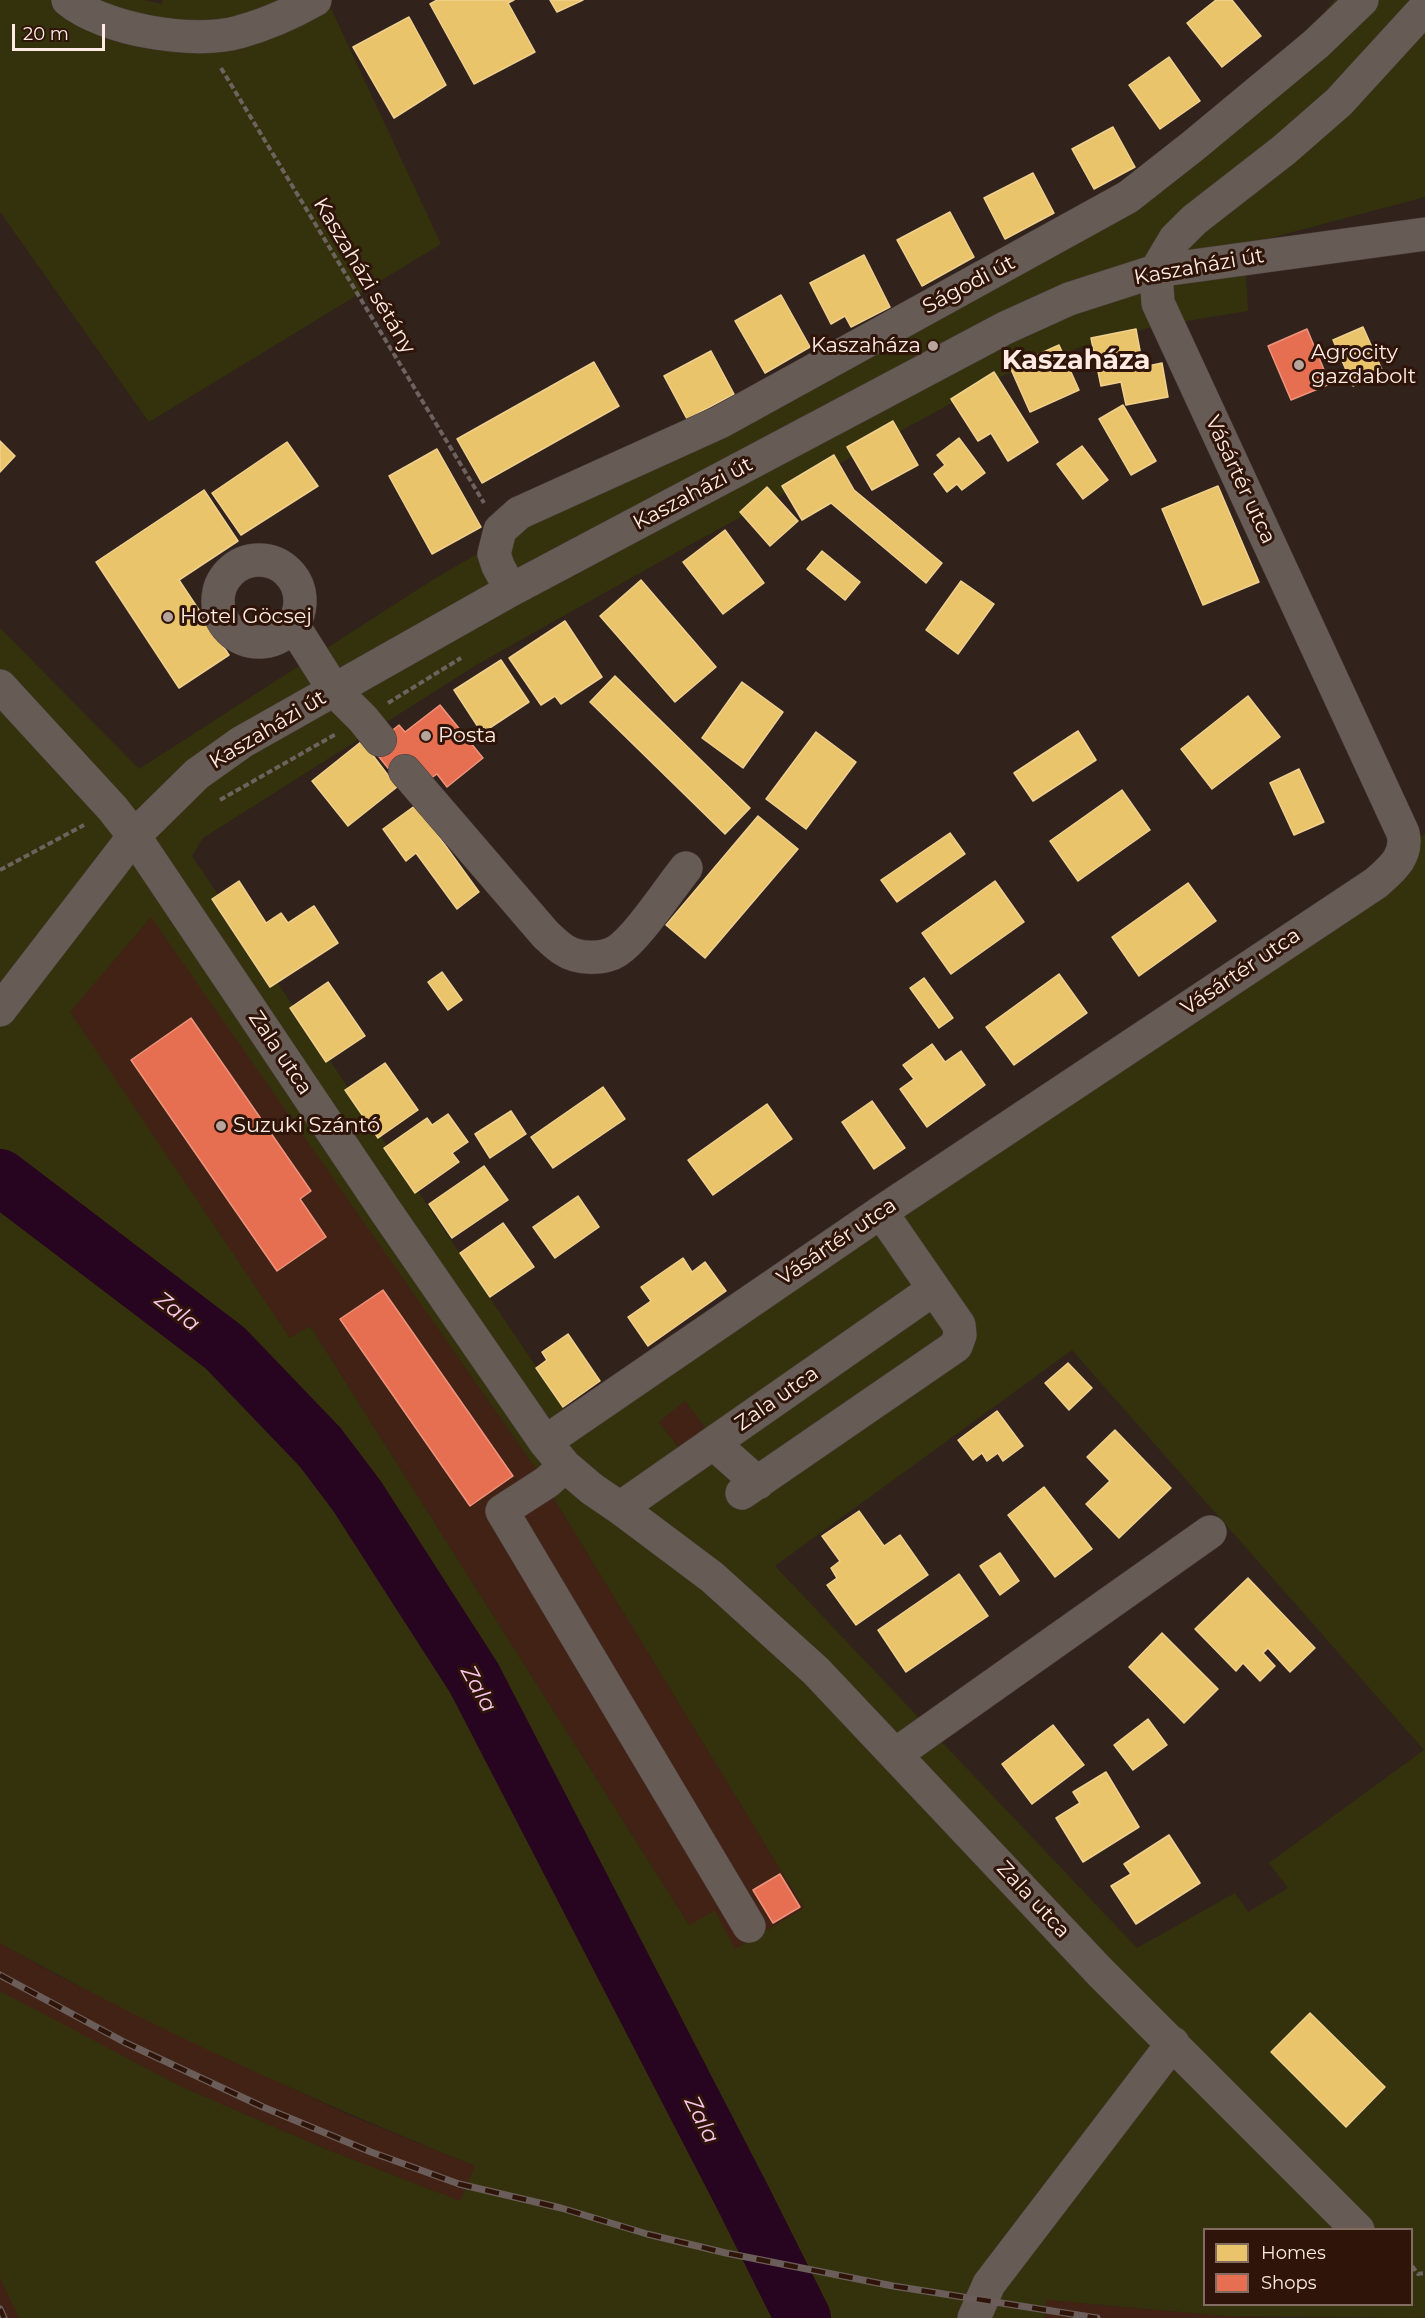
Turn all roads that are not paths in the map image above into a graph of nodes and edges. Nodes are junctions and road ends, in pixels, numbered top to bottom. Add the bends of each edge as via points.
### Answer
1 (68, 0) edge
2 (315, 0) edge
3 (1362, 0) edge
4 (1425, 8) edge
5 (1425, 234) edge
6 (1156, 271) junction
7 (512, 590) junction
8 (292, 625) dead end
9 (0, 686) edge
10 (334, 690) junction
11 (380, 740) dead end
12 (405, 771) dead end
13 (134, 836) junction
14 (686, 868) dead end
15 (0, 1010) edge
16 (880, 1212) junction
17 (934, 1289) junction
18 (714, 1443) junction
19 (555, 1454) junction
20 (620, 1508) junction
21 (1210, 1532) dead end
22 (896, 1754) junction
23 (749, 1926) dead end
24 (1173, 2043) junction
25 (1357, 2228) edge
26 (974, 2318) edge

1 - 2 street via 105,20 134,29 203,38 238,33
3 - 7 street, Ságodi út via 1316,44 1128,197 720,422 519,513 500,530 494,554
4 - 6 street via 1339,102 1194,220 1175,239
5 - 6 street, Kaszaházi út
6 - 7 street, Kaszaházi út via 1069,299 1005,328
6 - 16 street, Vásártér utca via 1158,303 1403,832 1404,853 1376,883
7 - 10 street, Kaszaházi út
8 - 10 street
9 - 13 street, Zala utca via 114,809
10 - 11 street
10 - 13 street, Kaszaházi út via 242,742 197,774
12 - 14 street via 546,935 565,951 603,957 617,951
13 - 15 street, Kaszaházi út
13 - 19 street, Zala utca via 385,1210
16 - 17 street
16 - 19 street, Vásártér utca
17 - 18 street, Zala utca
17 - 18 street via 959,1325 956,1346 750,1488
18 - 20 street, Zala utca
19 - 20 street, Zala utca via 592,1489
19 - 23 street, Vásártér utca via 547,1482 502,1511
20 - 22 street, Zala utca via 712,1577 816,1671
21 - 22 street
22 - 24 street, Zala utca via 1100,1972
24 - 25 street, Zala utca
24 - 26 street via 989,2284

